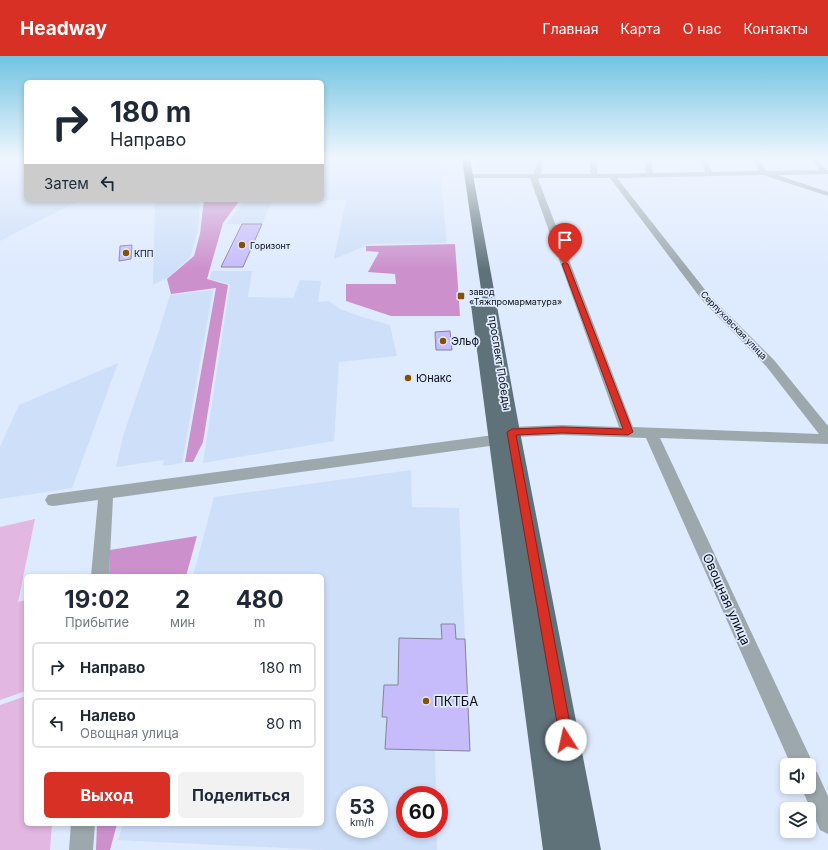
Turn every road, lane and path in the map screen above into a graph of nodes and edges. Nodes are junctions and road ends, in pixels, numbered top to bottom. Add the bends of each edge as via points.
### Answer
1 (465, 196) edge
2 (472, 196) edge
3 (542, 196) edge
4 (627, 196) edge
5 (628, 432) junction
6 (652, 433) junction
7 (828, 435) edge
8 (504, 436) junction
9 (828, 439) edge
10 (106, 494) junction
11 (53, 500) dead end
12 (100, 574) edge
13 (799, 758) edge
14 (815, 794) edge
15 (828, 822) edge
16 (83, 826) edge
17 (82, 850) edge
18 (558, 850) edge
19 (586, 850) edge

1 - 8 main road, проспект Победы
2 - 8 main road, проспект Победы
3 - 5 street
4 - 7 street, Серпуховская улица via 706,298 770,363
5 - 6 street
5 - 8 street via 562,430
6 - 9 street
6 - 13 street, Овощная улица
8 - 10 street
8 - 18 main road, проспект Победы
8 - 19 main road, проспект Победы
10 - 11 street
10 - 12 street
14 - 15 street
16 - 17 street

